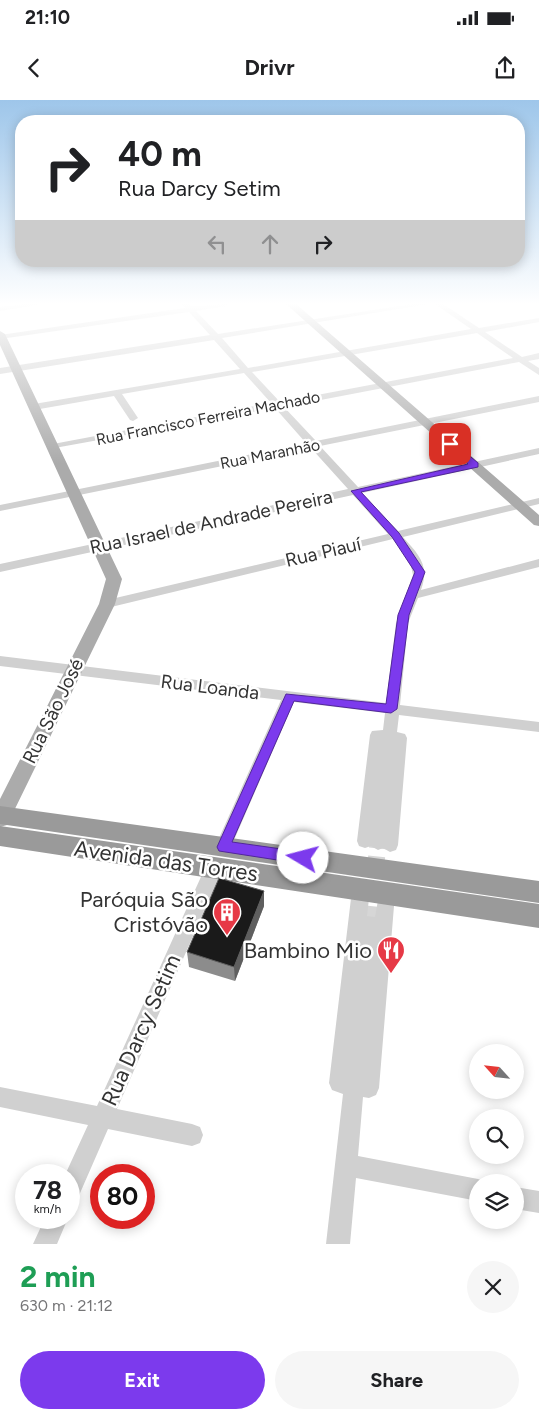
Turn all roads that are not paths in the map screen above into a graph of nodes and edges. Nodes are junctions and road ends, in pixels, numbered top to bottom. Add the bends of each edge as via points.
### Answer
1 (10, 357) edge
2 (89, 357) edge
3 (235, 357) edge
4 (323, 357) edge
5 (353, 357) edge
6 (518, 357) edge
7 (533, 357) edge
8 (522, 360) junction
9 (16, 369) junction
10 (0, 371) edge
11 (247, 371) junction
12 (539, 372) edge
13 (384, 385) junction
14 (117, 393) junction
15 (539, 400) edge
16 (278, 405) junction
17 (34, 407) junction
18 (133, 418) dead end
19 (426, 422) junction
20 (314, 445) junction
21 (53, 447) junction
22 (539, 451) edge
23 (475, 465) junction
24 (355, 491) junction
25 (75, 493) junction
26 (539, 501) edge
27 (521, 506) junction
28 (0, 508) edge
29 (539, 522) edge
30 (396, 535) junction
31 (100, 546) junction
32 (539, 563) edge
33 (0, 568) edge
34 (411, 596) junction
35 (107, 604) junction
36 (0, 661) edge
37 (74, 670) junction
38 (290, 696) junction
39 (391, 709) junction
40 (539, 727) edge
41 (0, 821) edge
42 (378, 843) tunnel mouth
43 (219, 857) junction
44 (361, 890) junction
45 (539, 892) edge
46 (386, 894) junction
47 (539, 916) edge
48 (370, 923) tunnel mouth
49 (353, 1086) junction
50 (0, 1097) edge
51 (102, 1117) junction
52 (192, 1134) dead end
53 (346, 1165) junction
54 (80, 1167) edge
55 (469, 1188) edge
56 (524, 1200) edge
57 (539, 1202) edge
58 (52, 1229) edge
59 (45, 1244) edge
60 (338, 1244) edge

1 - 9 main road, Rua São José
2 - 9 street
3 - 11 street
4 - 11 street
5 - 13 main road
6 - 8 street
7 - 8 street, Rua Francisco Ferreira Machado
8 - 12 street
8 - 13 street, Rua Francisco Ferreira Machado
9 - 10 street
9 - 17 main road, Rua São José
11 - 14 street
11 - 16 street
13 - 16 street, Rua Francisco Ferreira Machado
13 - 19 main road
14 - 17 street
14 - 18 street
15 - 19 street, Rua Maranhão
16 - 20 street
16 - 21 street, Rua Francisco Ferreira Machado
17 - 21 main road, Rua São José
19 - 20 street, Rua Maranhão
19 - 23 main road
20 - 24 street
20 - 25 street, Rua Maranhão
21 - 25 main road, Rua São José
22 - 23 street, Rua Israel de Andrade Pereira
23 - 24 street, Rua Israel de Andrade Pereira
23 - 27 main road
24 - 30 street
24 - 31 street, Rua Israel de Andrade Pereira
25 - 28 street, Rua Maranhão
25 - 31 main road, Rua São José
26 - 27 street, Rua Piauí
27 - 29 main road
27 - 30 street, Rua Piauí
30 - 34 street via 420,572
30 - 35 street, Rua Piauí
31 - 33 street, Rua Israel de Andrade Pereira
31 - 35 main road, Rua São José via 114,579
32 - 34 street
34 - 39 street via 402,623
35 - 37 main road, Rua São José
36 - 37 street, Rua Loanda
37 - 38 street, Rua Loanda
37 - 41 main road, Rua São José
38 - 39 street, Rua Loanda
38 - 43 street, Rua Darcy Setim
39 - 40 street, Rua Loanda
39 - 42 street
41 - 43 highway, Avenida das Torres
43 - 44 highway, Avenida das Torres
43 - 45 highway, Avenida das Torres
43 - 51 street, Rua Darcy Setim
44 - 46 highway, Avenida das Torres
44 - 49 street via 339,1083
46 - 47 highway, Avenida das Torres
46 - 49 street via 369,1088
48 - 49 street
49 - 53 street
50 - 51 street
51 - 52 street
51 - 54 street, Rua Darcy Setim
53 - 55 street
53 - 60 street
56 - 57 street
58 - 59 street

